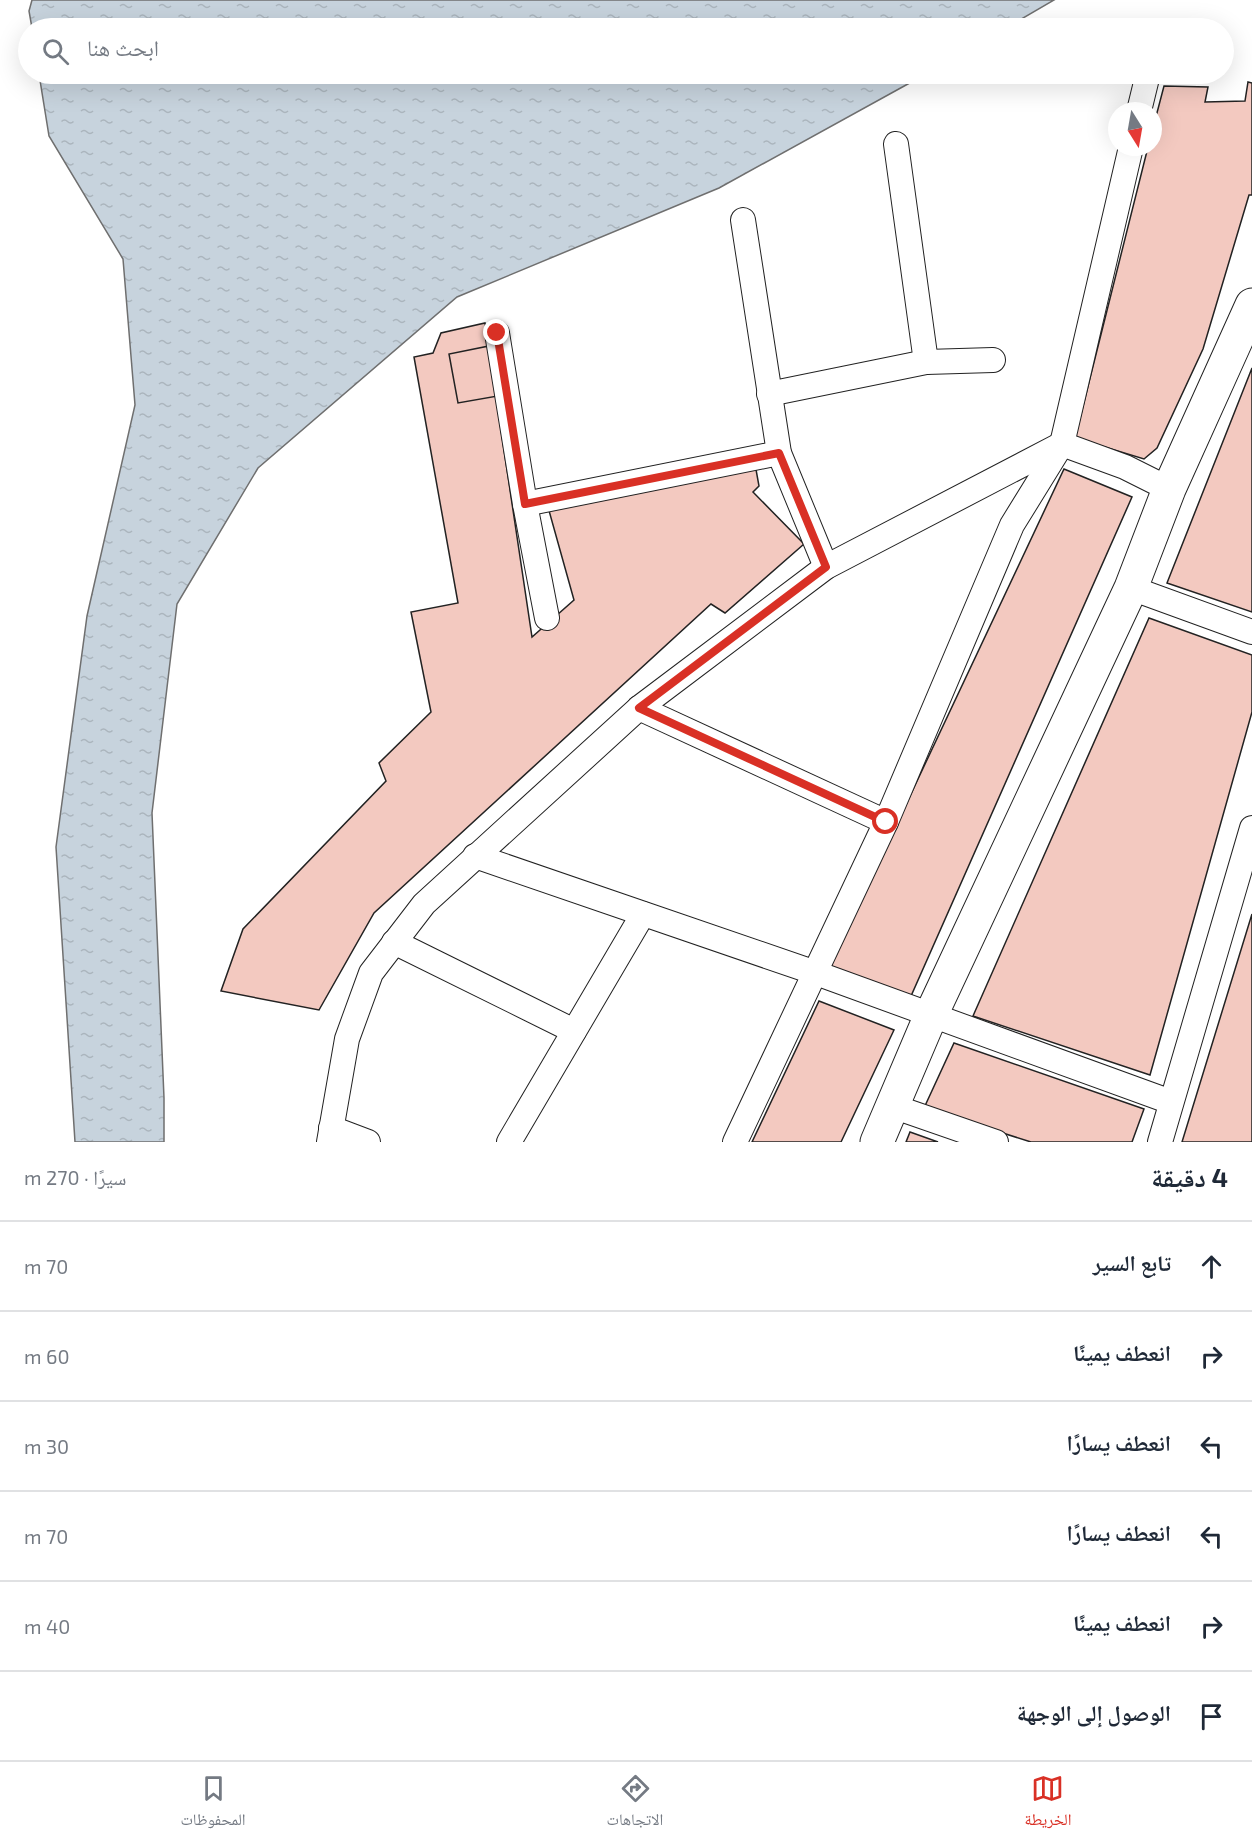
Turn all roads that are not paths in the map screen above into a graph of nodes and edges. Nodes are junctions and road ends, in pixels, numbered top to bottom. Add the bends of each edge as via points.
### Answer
1 (1146, 84) edge
2 (1141, 102) edge
3 (896, 144) dead end
4 (1129, 156) edge
5 (743, 220) dead end
6 (1252, 305) edge
7 (497, 333) dead end
8 (993, 360) dead end
9 (926, 362) junction
10 (770, 394) junction
11 (1062, 444) junction
12 (779, 453) junction
13 (1169, 489) junction
14 (525, 504) junction
15 (826, 567) junction
16 (1131, 588) junction
17 (547, 618) dead end
18 (1252, 632) edge
19 (639, 708) junction
20 (886, 822) junction
21 (1252, 828) edge
22 (475, 856) junction
23 (643, 914) junction
24 (394, 942) junction
25 (816, 973) junction
26 (931, 1015) junction
27 (574, 1031) junction
28 (1171, 1102) junction
29 (892, 1107) junction
30 (330, 1135) edge
31 (368, 1142) edge
32 (509, 1142) edge
33 (735, 1142) edge
34 (877, 1142) edge
35 (996, 1142) edge
36 (1160, 1142) edge

1 - 2 street
3 - 9 street
4 - 11 street
5 - 10 street
6 - 13 main road
7 - 14 street
8 - 9 street
9 - 10 street
10 - 12 street
11 - 13 street via 1125,466
11 - 15 street
11 - 20 street via 1012,525
12 - 14 street
12 - 15 street
13 - 16 main road
14 - 17 street
15 - 19 street
16 - 18 street
16 - 26 main road
19 - 20 street
19 - 22 street
20 - 25 street
21 - 28 street
22 - 23 street
22 - 24 street via 424,904
23 - 25 street
23 - 27 street
24 - 27 street
24 - 30 street via 371,973 347,1039
25 - 26 street
25 - 33 street
26 - 28 street
26 - 29 main road
27 - 32 street
28 - 36 street
29 - 34 main road
29 - 35 street
30 - 31 street

